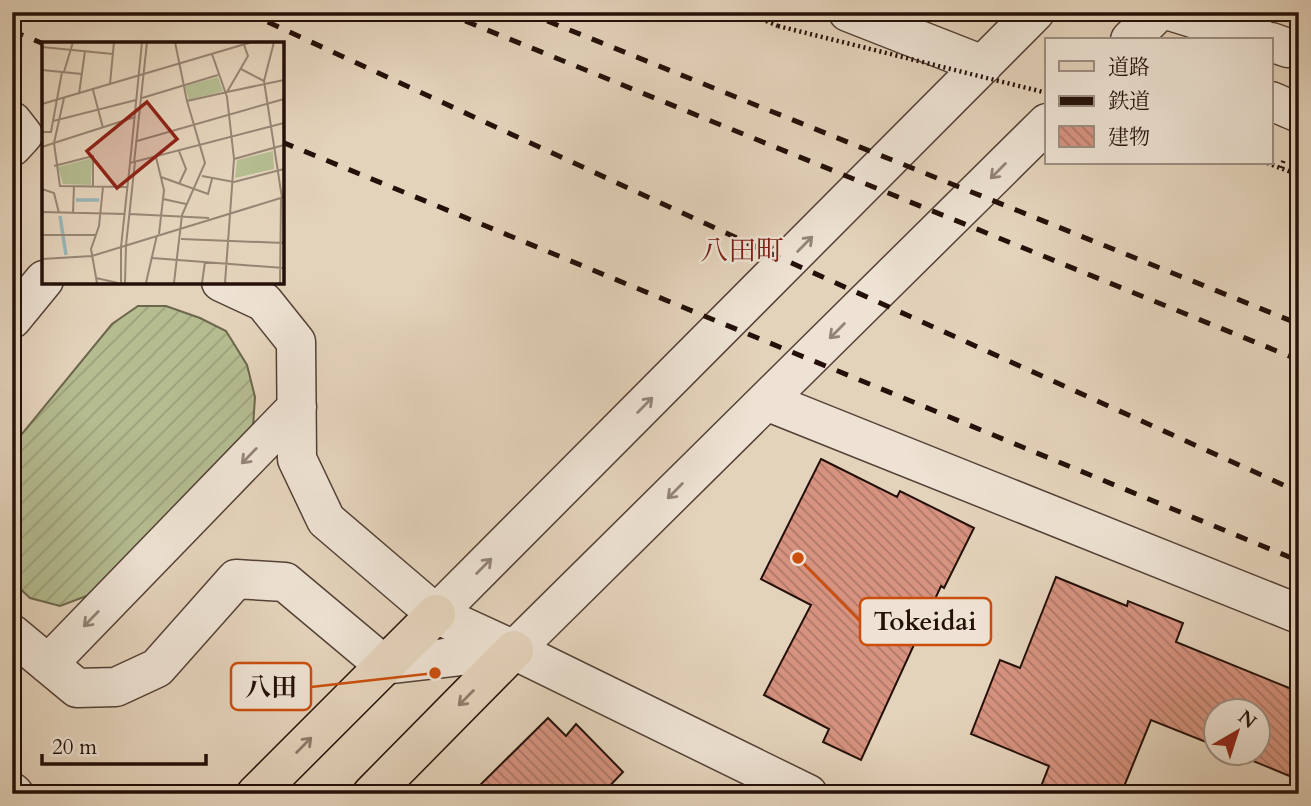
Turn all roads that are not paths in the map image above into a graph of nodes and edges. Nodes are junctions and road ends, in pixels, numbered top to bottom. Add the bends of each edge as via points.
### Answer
1 (848, 12) edge
2 (1035, 12) edge
3 (1158, 12) edge
4 (1164, 12) edge
5 (1173, 12) edge
6 (1132, 38) edge
7 (1183, 38) edge
8 (1258, 38) edge
9 (1272, 42) edge
10 (1299, 47) edge
11 (983, 65) junction
12 (1272, 101) edge
13 (1299, 113) edge
14 (12, 121) edge
15 (1045, 124) edge
16 (12, 147) edge
17 (42, 282) edge
18 (225, 284) edge
19 (12, 319) edge
20 (766, 401) junction
21 (297, 407) junction
22 (436, 614) junction
23 (1299, 614) edge
24 (12, 634) edge
25 (514, 650) junction
26 (48, 663) junction
27 (384, 664) junction
28 (256, 794) edge
29 (372, 794) edge
30 (808, 794) edge

1 - 11 street
2 - 11 street
3 - 6 street
4 - 7 street
5 - 8 street
9 - 10 street
22 -> 11 street
12 - 13 street
14 - 16 street via 23,135
15 -> 20 street
17 - 19 street
18 - 21 street via 264,302 296,342
20 - 23 street
20 -> 25 street
21 - 22 street via 297,459 327,520
21 -> 26 street
22 - 25 street
22 - 27 main road
24 - 26 street
25 - 27 street
25 -> 29 main road
25 - 30 street
26 - 27 street via 77,688 116,687 158,668 236,579 285,582
28 -> 27 main road

